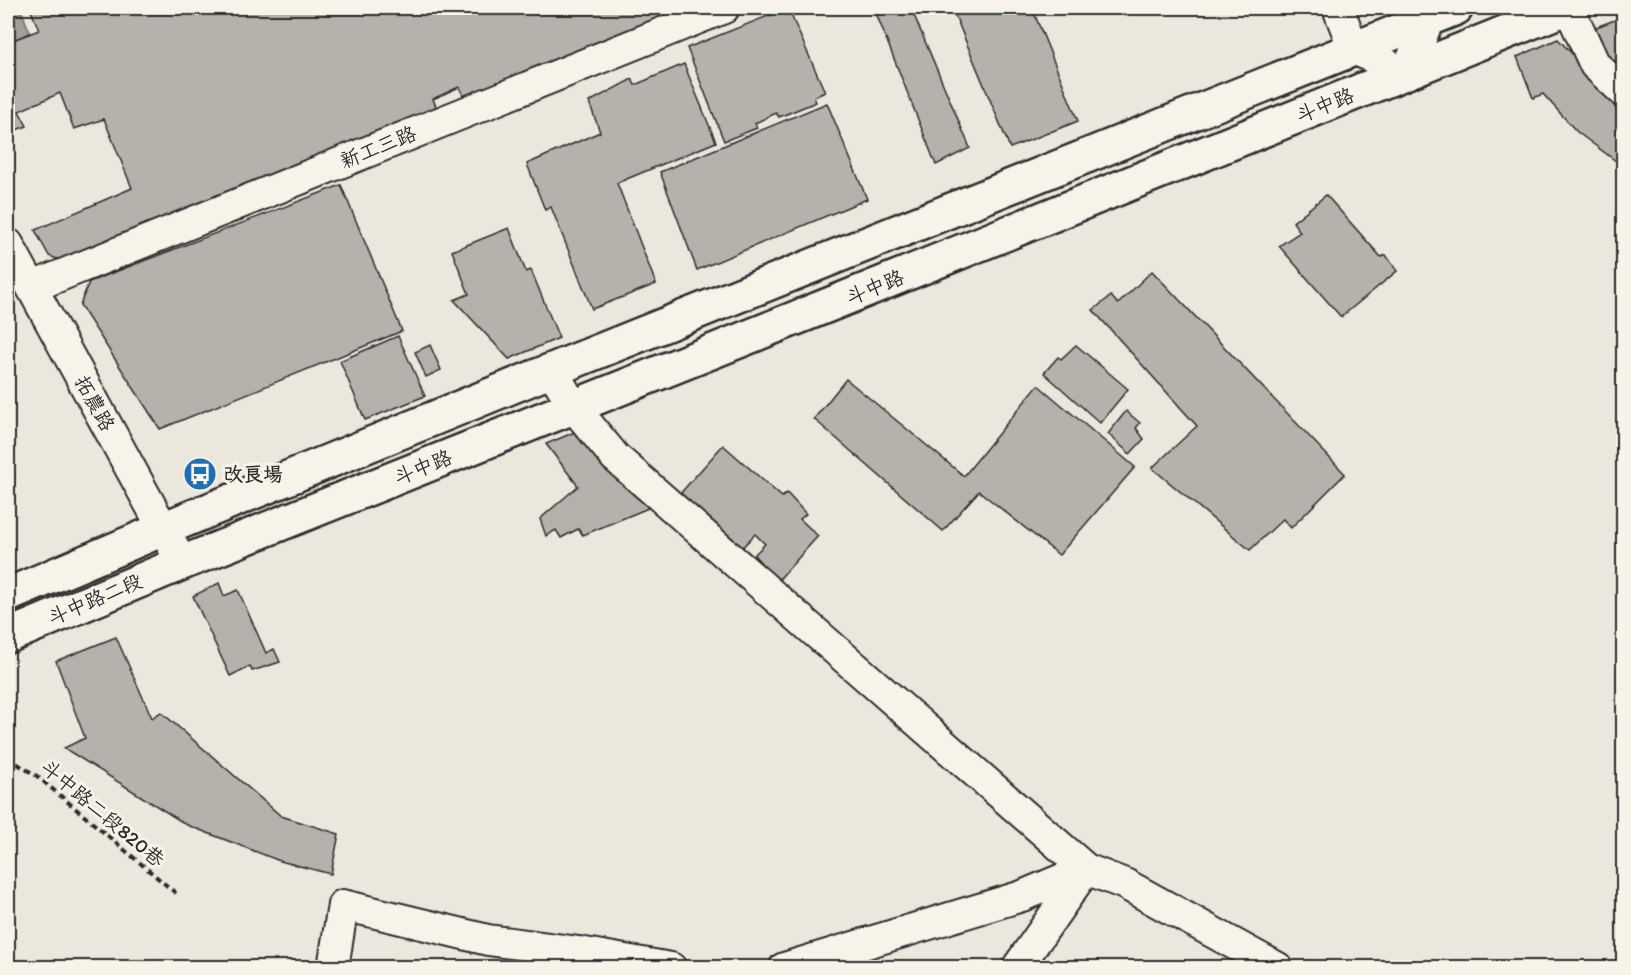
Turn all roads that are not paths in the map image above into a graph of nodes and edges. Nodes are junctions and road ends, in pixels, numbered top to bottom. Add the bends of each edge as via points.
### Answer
1 (724, 8) edge
2 (1338, 8) edge
3 (1568, 8) edge
4 (1436, 11) edge
5 (1354, 49) junction
6 (1406, 73) junction
7 (1623, 92) edge
8 (8, 244) edge
9 (810, 266) junction
10 (32, 287) junction
11 (826, 306) junction
12 (552, 370) junction
13 (573, 406) junction
14 (163, 529) junction
15 (182, 563) junction
16 (8, 595) edge
17 (8, 636) edge
18 (1086, 869) junction
19 (333, 968) edge
20 (671, 968) edge
21 (784, 968) edge
22 (1017, 968) edge
23 (1278, 968) edge

1 - 10 street, 新工三路
2 - 5 street
3 - 6 main road, 斗中路
3 - 7 street via 1595,65
4 - 5 main road, 斗中路
4 - 6 street
5 - 6 street
5 - 9 main road, 斗中路
6 - 11 main road, 斗中路
8 - 10 street, 拓農路
9 - 11 main road
9 - 12 main road, 斗中路
10 - 14 street, 拓農路
11 - 13 main road, 斗中路
12 - 13 street
12 - 14 main road, 斗中路
13 - 15 main road, 斗中路
13 - 18 street via 615,458
14 - 15 street, 拓農路
14 - 16 main road, 斗中路二段
15 - 17 main road, 斗中路二段
18 - 21 street via 1022,896
18 - 22 street
18 - 23 street via 1125,884
19 - 20 street via 343,905 488,940

